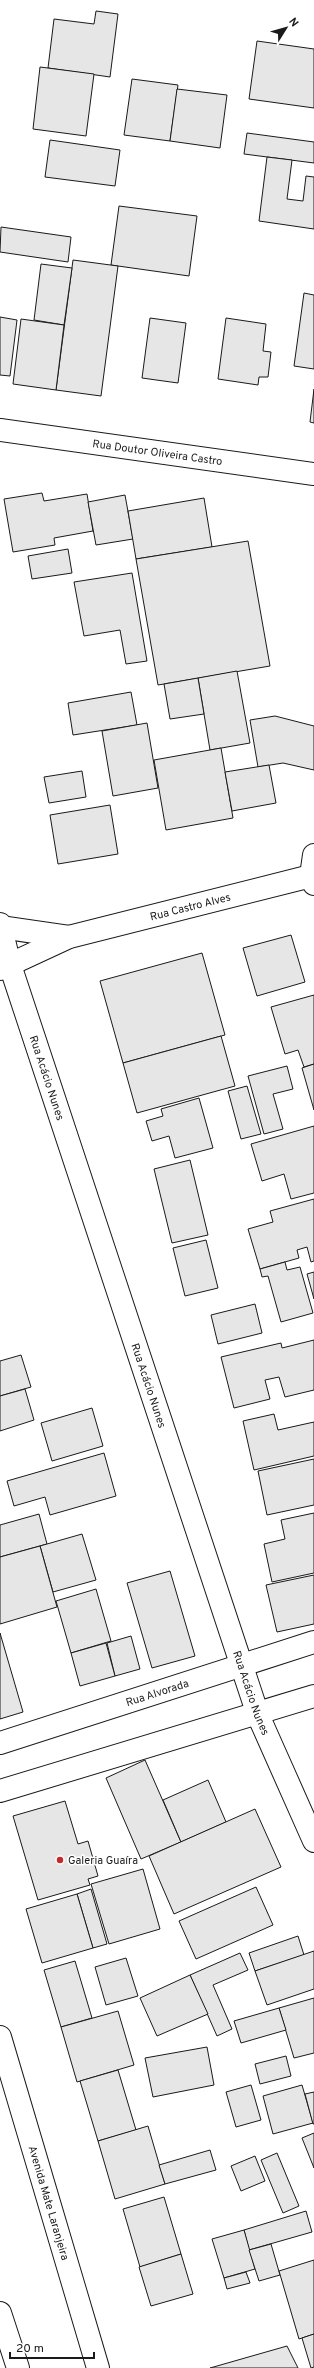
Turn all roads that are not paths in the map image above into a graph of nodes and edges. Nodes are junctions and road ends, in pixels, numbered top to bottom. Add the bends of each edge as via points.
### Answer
1 (0, 430) edge
2 (314, 474) edge
3 (313, 872) edge
4 (0, 926) edge
5 (69, 937) junction
6 (5, 967) edge
7 (314, 1642) edge
8 (243, 1664) junction
9 (314, 1696) edge
10 (258, 1715) junction
11 (0, 1743) edge
12 (0, 1792) edge
13 (314, 1841) edge
14 (0, 2037) edge
15 (0, 2313) edge
16 (18, 2368) edge
17 (98, 2368) edge

1 - 2 street, Rua Doutor Oliveira Castro
3 - 5 street, Rua Castro Alves
4 - 5 street, Rua Castro Alves
4 - 6 street, Rua Acácio Nunes
5 - 6 street, Rua Castro Alves
6 - 8 street, Rua Acácio Nunes
7 - 8 street, Rua Alvorada
8 - 10 street, Rua Acácio Nunes
8 - 11 street, Rua Alvorada
9 - 10 street
10 - 12 street
10 - 13 street, Rua Acácio Nunes
14 - 17 street, Avenida Mate Laranjeira
15 - 16 street

